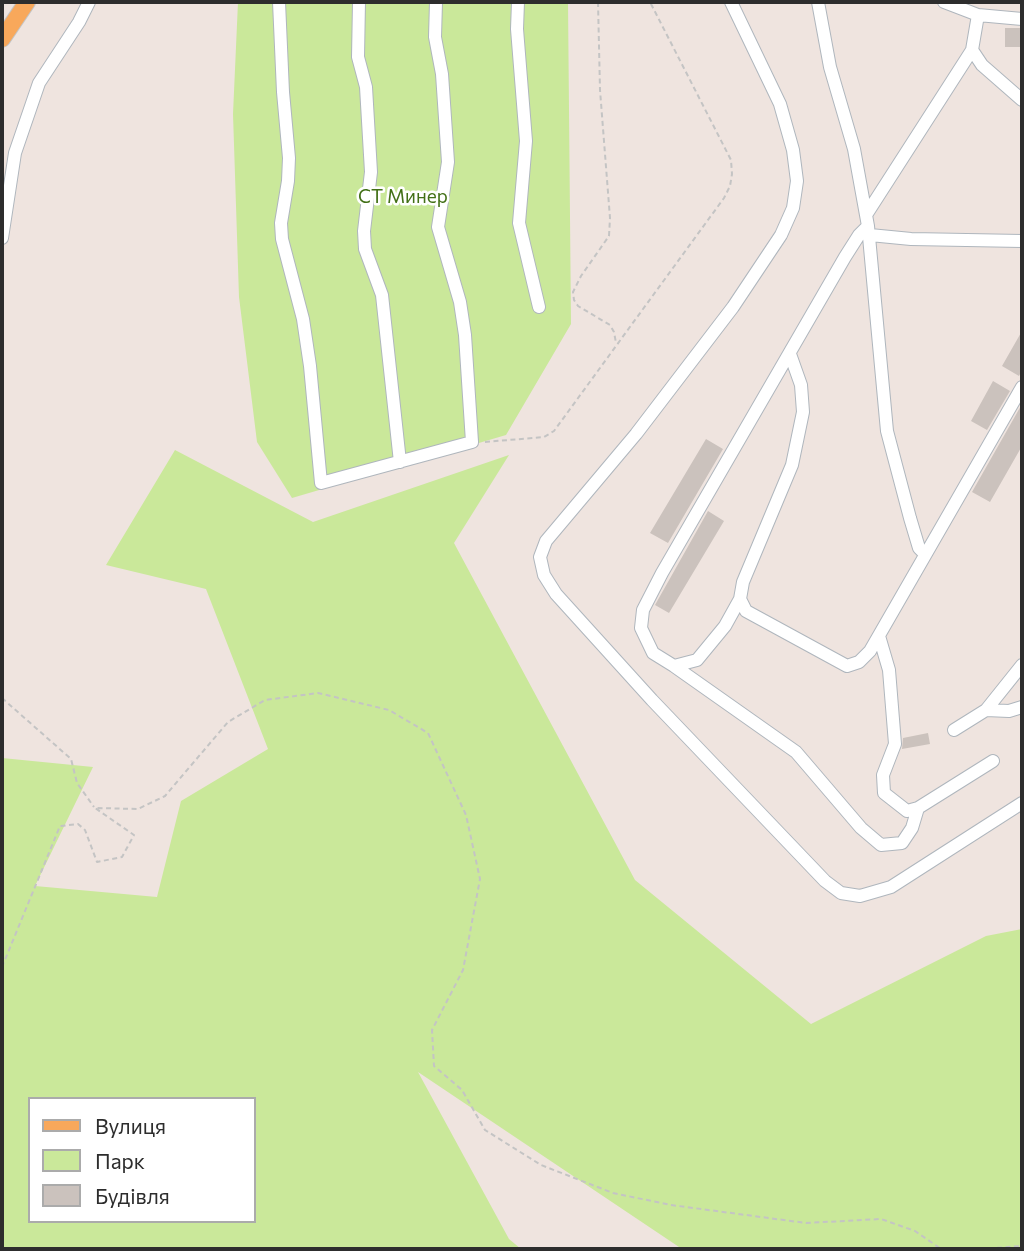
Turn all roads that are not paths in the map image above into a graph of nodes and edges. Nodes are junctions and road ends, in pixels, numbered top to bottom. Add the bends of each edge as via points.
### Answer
1 (27, 2) edge
2 (89, 2) edge
3 (279, 2) edge
4 (359, 2) edge
5 (436, 2) edge
6 (518, 2) edge
7 (731, 2) edge
8 (818, 2) edge
9 (944, 2) edge
10 (978, 15) junction
11 (1022, 19) edge
12 (2, 39) edge
13 (972, 50) junction
14 (1022, 100) edge
15 (868, 225) junction
16 (2, 239) edge
17 (1022, 241) edge
18 (539, 307) dead end
19 (790, 354) junction
20 (1022, 387) edge
21 (400, 462) junction
22 (925, 554) junction
23 (740, 600) junction
24 (879, 636) junction
25 (1022, 665) edge
26 (674, 666) junction
27 (1022, 707) edge
28 (986, 710) junction
29 (954, 730) dead end
30 (993, 761) dead end
31 (1022, 803) edge
32 (918, 808) junction

1 - 12 main road
2 - 16 lane via 39,83 15,153
3 - 21 lane via 289,158 282,239 306,342 321,483
4 - 21 lane via 358,57 366,87 371,172 365,249 382,295
5 - 21 lane via 435,37 448,162 438,227 460,302 472,442
6 - 18 lane via 526,141 519,223
7 - 31 lane via 780,104 796,170 793,208 781,235 733,307 636,434 546,541 540,558 544,575 652,700 841,893 860,896 891,887
8 - 15 lane
9 - 10 lane
10 - 11 lane
10 - 13 lane
13 - 14 lane via 982,65
13 - 15 lane
15 - 17 lane via 911,239
15 - 19 lane
15 - 22 lane via 887,432 919,548
19 - 23 lane via 801,385 803,412 792,465 743,582
19 - 26 lane via 643,610 641,628 653,653
20 - 22 lane
22 - 24 lane
23 - 24 lane via 746,611 847,666 859,662
23 - 26 lane via 697,660
24 - 32 lane via 889,670 895,744 883,775 884,793 906,811
25 - 28 lane
26 - 32 lane via 796,752 881,845 902,843
27 - 28 lane
28 - 29 lane
30 - 32 lane

